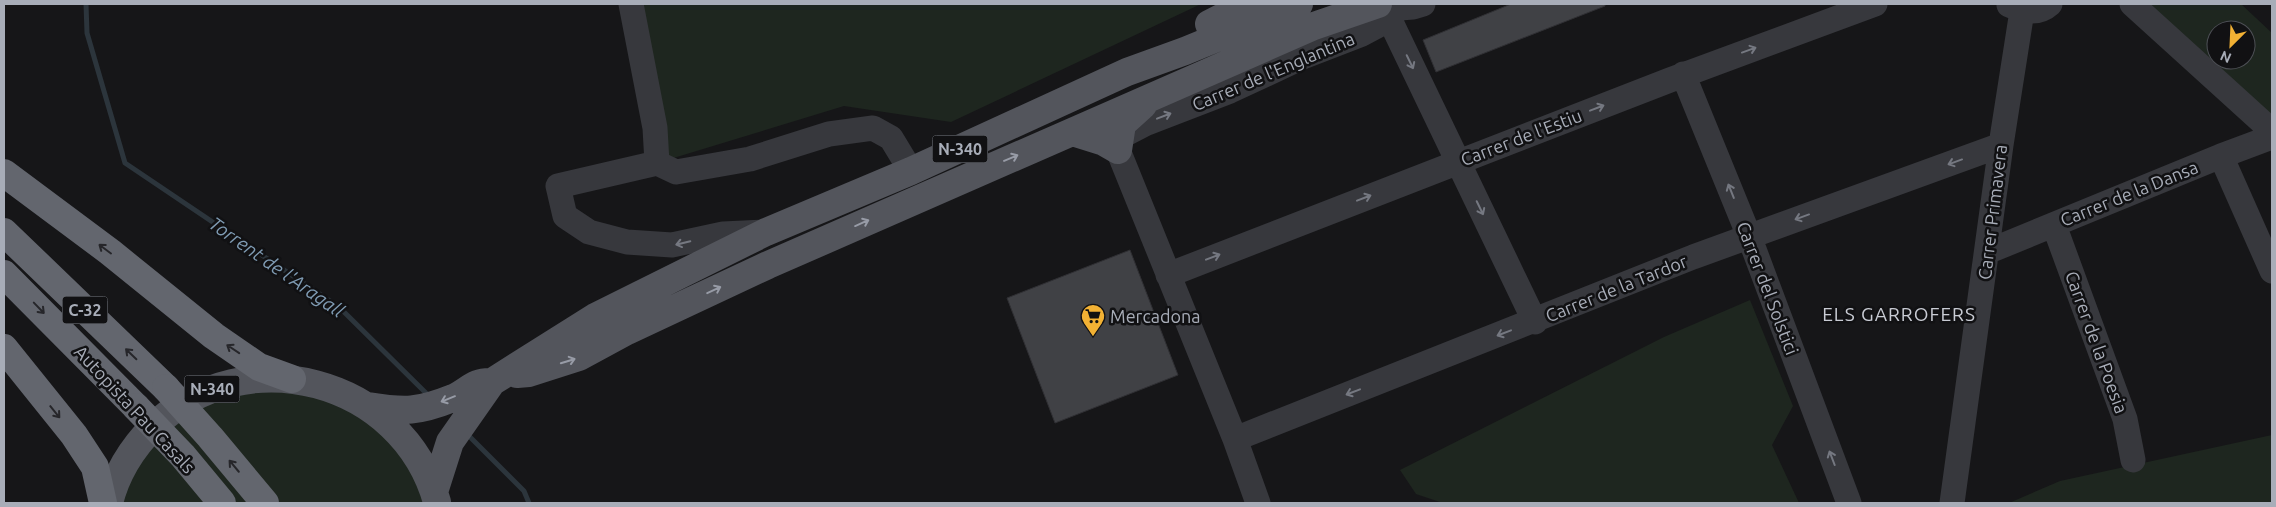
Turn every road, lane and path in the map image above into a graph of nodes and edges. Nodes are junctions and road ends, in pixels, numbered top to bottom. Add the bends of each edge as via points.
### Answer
1 (631, 4) edge
2 (1248, 4) edge
3 (1299, 4) edge
4 (1423, 4) edge
5 (1875, 4) edge
6 (2050, 4) edge
7 (2132, 4) edge
8 (2015, 7) edge
9 (1383, 11) edge
10 (1152, 61) junction
11 (1683, 74) junction
12 (1160, 93) junction
13 (2272, 131) edge
14 (1072, 132) junction
15 (2272, 138) edge
16 (1119, 143) junction
17 (2001, 145) junction
18 (2221, 156) junction
19 (657, 162) junction
20 (1458, 162) junction
21 (911, 171) junction
22 (4, 173) edge
23 (2054, 225) junction
24 (4, 232) edge
25 (766, 232) junction
26 (1749, 236) junction
27 (1987, 252) junction
28 (2272, 271) edge
29 (4, 274) edge
30 (1168, 275) junction
31 (1535, 322) junction
32 (4, 348) edge
33 (292, 379) junction
34 (498, 379) junction
35 (366, 405) junction
36 (1234, 439) junction
37 (2133, 460) dead end
38 (436, 497) edge
39 (103, 503) edge
40 (109, 503) edge
41 (222, 503) edge
42 (265, 503) edge
43 (1258, 503) edge
44 (1849, 503) edge
45 (1952, 503) edge

1 - 19 street via 655,128
2 - 10 main road via 1176,42
3 - 10 main road, N-340
4 - 9 street, Carrer de l'Englantina
11 -> 5 street, Carrer de l'Estiu
6 - 8 street via 2037,11
7 - 13 street
8 - 17 street, Carrer Primavera
9 - 12 main road via 1314,26
16 -> 9 street, Carrer de l'Englantina via 1147,123 1362,34
9 -> 20 street
10 - 21 main road, N-340
20 -> 11 street, Carrer de l'Estiu
26 -> 11 street, Carrer del Solstici
12 - 14 main road
12 - 16 main road via 1122,124
14 - 16 main road
34 -> 14 main road via 579,357 768,265
15 - 18 street, Carrer de la Dansa
16 - 30 street
17 -> 26 street, Carrer de la Tardor
17 - 27 street, Carrer Primavera
18 - 23 street, Carrer de la Dansa
18 - 28 street
19 - 21 street via 676,172 750,159 829,134 873,128 892,138
25 -> 19 street via 723,234 672,245 628,242 589,232 566,216 558,186
30 -> 20 street, Carrer de l'Estiu
20 -> 31 street
21 - 25 main road, N-340
33 -> 22 highway via 259,367 214,336 110,252
23 - 27 street, Carrer de la Dansa
23 - 37 street, Carrer de la Poesia via 2125,419
42 -> 24 highway, Autopista Pau Casals / C-32, bridge via 166,388
25 - 34 main road, N-340 via 595,318
26 - 31 street, Carrer de la Tardor
44 -> 26 street, Carrer del Solstici
27 - 45 street, Carrer Primavera
29 -> 41 highway, Autopista Pau Casals / C-32, bridge via 136,407
30 - 36 street
31 -> 36 street, Carrer de la Tardor
32 -> 39 highway via 74,435 95,467
33 - 35 main road, N-340 via 330,388
33 - 40 main road, N-340 via 268,378 222,386 180,405 145,435 131,454
34 -> 35 main road, N-340 via 480,382 455,397 425,408 401,411
34 - 38 main road, N-340 via 450,442
35 - 38 main road, N-340 via 407,443 427,474
36 - 43 street

